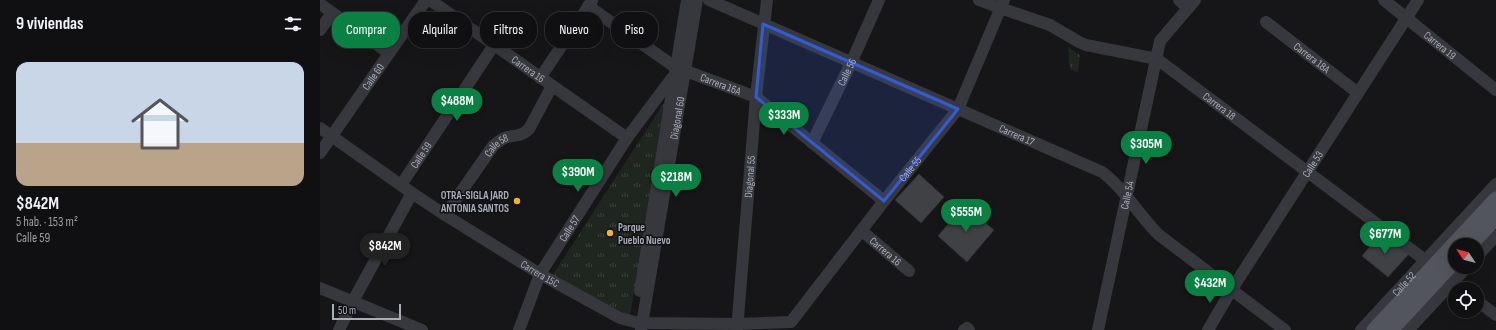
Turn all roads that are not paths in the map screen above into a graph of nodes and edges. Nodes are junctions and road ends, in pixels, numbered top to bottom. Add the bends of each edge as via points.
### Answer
1 (426, 0) edge
2 (430, 0) edge
3 (687, 0) edge
4 (697, 0) edge
5 (709, 0) edge
6 (767, 0) edge
7 (879, 0) edge
8 (980, 0) edge
9 (1178, 0) edge
10 (1384, 0) edge
11 (1418, 0) edge
12 (590, 3) edge
13 (320, 4) edge
14 (1002, 4) edge
15 (1192, 4) edge
16 (332, 13) joint
17 (1406, 18) junction
18 (1266, 22) dead end
19 (763, 24) junction
20 (320, 30) edge
21 (480, 35) edge
22 (382, 48) edge
23 (492, 48) edge
24 (498, 48) edge
25 (389, 53) junction
26 (1157, 59) junction
27 (852, 61) junction
28 (678, 71) junction
29 (540, 78) junction
30 (552, 86) junction
31 (1496, 90) edge
32 (1358, 93) junction
33 (756, 97) junction
34 (958, 109) junction
35 (320, 128) edge
36 (331, 136) junction
37 (627, 138) junction
38 (812, 143) junction
39 (320, 153) edge
40 (1307, 172) junction
41 (1496, 184) edge
42 (401, 185) junction
43 (412, 193) junction
44 (1126, 197) junction
45 (1496, 199) edge
46 (884, 201) junction
47 (446, 215) junction
48 (1496, 218) edge
49 (862, 231) junction
50 (1496, 236) edge
51 (1477, 238) edge
52 (1484, 249) edge
53 (909, 271) dead end
54 (540, 274) junction
55 (1443, 274) edge
56 (320, 288) edge
57 (1232, 289) junction
58 (353, 301) junction
59 (1484, 306) edge
60 (1496, 315) edge
61 (791, 322) joint
62 (638, 326) edge
63 (737, 327) edge
64 (338, 330) edge
65 (422, 330) edge
66 (519, 330) edge
67 (1098, 330) edge
68 (1208, 330) edge
69 (1285, 330) edge
70 (1361, 330) edge
71 (1374, 330) edge
72 (1391, 330) edge
73 (1408, 330) edge

1 - 25 street, Calle 60
2 - 21 street, Carrera 16
3 - 28 street, Diagonal 60
4 - 28 street, Diagonal 60
5 - 19 street, Carrera 17
6 - 19 street, Diagonal 55
7 - 27 street, Calle 56
8 - 14 street, Carrera 18
9 - 15 street
10 - 17 street, Carrera 19
11 - 17 street, Calle 53
12 - 28 street, Carrera 16A
12 - 29 street
13 - 16 street
14 - 26 street, Carrera 18 via 1050,25 1086,45
14 - 34 street, Calle 55
15 - 26 street, Calle 54 via 1160,41
16 - 20 street
17 - 31 street, Carrera 19
17 - 32 street, Calle 53
18 - 32 street, Carrera 18A
19 - 27 street, Carrera 17
19 - 33 street, Diagonal 55
22 - 25 street
23 - 42 street, Calle 59
24 - 29 street, Carrera 16
25 - 36 street, Calle 60
26 - 40 street, Carrera 18
26 - 44 street, Calle 54
27 - 34 street, Carrera 17
27 - 38 street, Calle 56
28 - 33 street, Carrera 16A
28 - 37 street, Calle 57
28 - 62 street, Diagonal 60
29 - 30 street, Carrera 16
30 - 37 street, Carrera 16
30 - 47 street, Calle 58 via 530,129 524,134 508,137 493,146
32 - 40 street, Calle 53
33 - 38 street, Carrera 16A
33 - 63 street, Diagonal 55
34 - 44 street, Carrera 17 via 1102,172
34 - 46 street, Calle 55
35 - 36 street, Carrera 15C
36 - 39 street, Calle 60
36 - 42 street, Carrera 15C
37 - 54 street, Calle 57
38 - 46 street, Carrera 16A
40 - 55 street, Carrera 18
40 - 57 street, Calle 53
41 - 55 street, Calle 52
42 - 43 street, Carrera 15C
43 - 47 street, Carrera 15C
43 - 58 street
44 - 57 street, Carrera 17 via 1160,235
44 - 67 street, Calle 54
45 - 55 main road, Calle 52
46 - 49 street, Calle 55
47 - 54 street, Carrera 15C
48 - 51 main road
49 - 53 street, Carrera 16
49 - 61 street, Calle 55
50 - 52 street
54 - 62 street, Carrera 15C
54 - 66 street, Calle 57
55 - 70 street, Calle 52
55 - 71 main road, Calle 52
55 - 72 main road, Calle 52
55 - 73 street, Calle 52
56 - 58 street
57 - 68 street, Calle 53
57 - 69 street, Carrera 17
58 - 64 street
58 - 65 street
59 - 60 street
61 - 63 street, Carrera 15C
62 - 63 street, Carrera 15C

